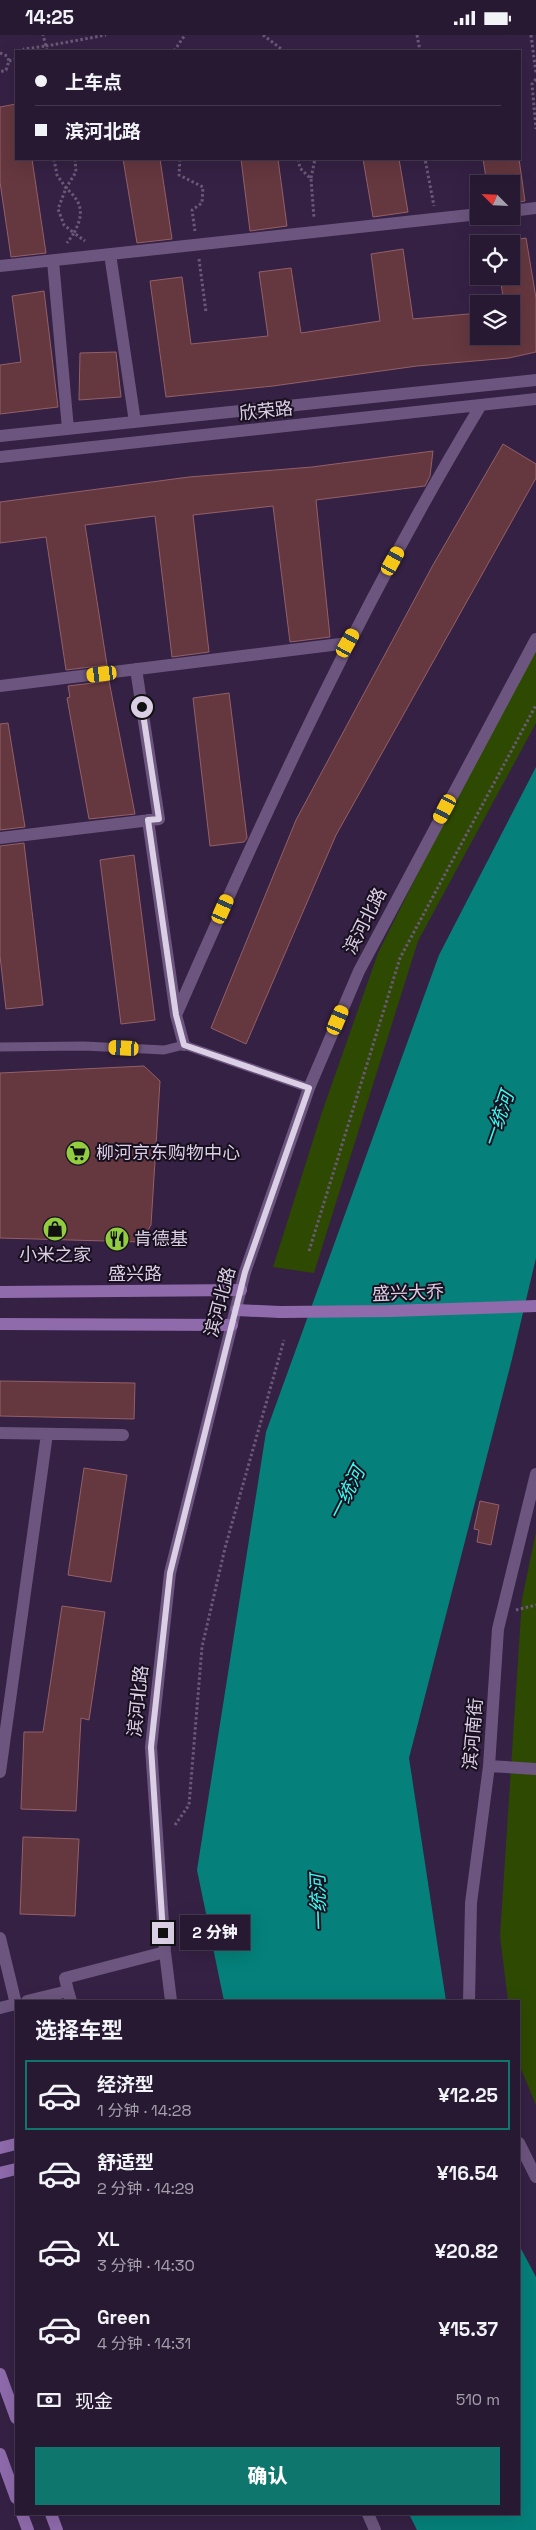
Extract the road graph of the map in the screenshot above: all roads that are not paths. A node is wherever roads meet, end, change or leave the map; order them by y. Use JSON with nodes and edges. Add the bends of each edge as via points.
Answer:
{"nodes":[{"id":1,"x":536,"y":208,"type":"edge"},
{"id":2,"x":520,"y":210,"type":"edge"},
{"id":3,"x":470,"y":215,"type":"edge"},
{"id":4,"x":110,"y":254,"type":"junction"},
{"id":5,"x":53,"y":261,"type":"junction"},
{"id":6,"x":0,"y":267,"type":"edge"},
{"id":7,"x":536,"y":380,"type":"edge"},
{"id":8,"x":536,"y":399,"type":"edge"},
{"id":9,"x":481,"y":405,"type":"junction"},
{"id":10,"x":135,"y":422,"type":"junction"},
{"id":11,"x":68,"y":429,"type":"junction"},
{"id":12,"x":0,"y":436,"type":"edge"},
{"id":13,"x":0,"y":457,"type":"edge"},
{"id":14,"x":536,"y":639,"type":"edge"},
{"id":15,"x":348,"y":643,"type":"junction"},
{"id":16,"x":136,"y":669,"type":"junction"},
{"id":17,"x":0,"y":686,"type":"edge"},
{"id":18,"x":148,"y":820,"type":"junction"},
{"id":19,"x":0,"y":839,"type":"edge"},
{"id":20,"x":176,"y":1015,"type":"junction"},
{"id":21,"x":184,"y":1045,"type":"junction"},
{"id":22,"x":0,"y":1047,"type":"edge"},
{"id":23,"x":309,"y":1088,"type":"junction"},
{"id":24,"x":241,"y":1290,"type":"junction"},
{"id":25,"x":0,"y":1292,"type":"edge"},
{"id":26,"x":536,"y":1306,"type":"edge"},
{"id":27,"x":237,"y":1310,"type":"junction"},
{"id":28,"x":0,"y":1324,"type":"edge"},
{"id":29,"x":232,"y":1325,"type":"junction"},
{"id":30,"x":0,"y":1433,"type":"edge"},
{"id":31,"x":47,"y":1434,"type":"junction"},
{"id":32,"x":123,"y":1435,"type":"dead end"},
{"id":33,"x":536,"y":1473,"type":"edge"},
{"id":34,"x":4,"y":1708,"type":"edge"},
{"id":35,"x":489,"y":1766,"type":"junction"},
{"id":36,"x":536,"y":1769,"type":"edge"},
{"id":37,"x":0,"y":1772,"type":"edge"},
{"id":38,"x":0,"y":1938,"type":"edge"},
{"id":39,"x":165,"y":1952,"type":"junction"},
{"id":40,"x":69,"y":1996,"type":"edge"},
{"id":41,"x":15,"y":2000,"type":"edge"},
{"id":42,"x":35,"y":2000,"type":"edge"},
{"id":43,"x":171,"y":2000,"type":"edge"},
{"id":44,"x":470,"y":2000,"type":"edge"},
{"id":45,"x":15,"y":2004,"type":"edge"},
{"id":46,"x":0,"y":2008,"type":"edge"},
{"id":47,"x":15,"y":2144,"type":"edge"},
{"id":48,"x":520,"y":2145,"type":"edge"},
{"id":49,"x":0,"y":2148,"type":"edge"},
{"id":50,"x":15,"y":2169,"type":"edge"},
{"id":51,"x":0,"y":2173,"type":"edge"},
{"id":52,"x":536,"y":2177,"type":"edge"},
{"id":53,"x":0,"y":2374,"type":"edge"},
{"id":54,"x":15,"y":2415,"type":"edge"},
{"id":55,"x":0,"y":2453,"type":"edge"},
{"id":56,"x":15,"y":2495,"type":"edge"},
{"id":57,"x":22,"y":2515,"type":"edge"},
{"id":58,"x":51,"y":2515,"type":"edge"},
{"id":59,"x":368,"y":2515,"type":"edge"},
{"id":60,"x":28,"y":2530,"type":"edge"},
{"id":61,"x":57,"y":2530,"type":"edge"},
{"id":62,"x":375,"y":2530,"type":"edge"}],
"edges":[{"from":1,"to":2,"type":"street"},
{"from":3,"to":4,"type":"street"},
{"from":4,"to":5,"type":"street"},
{"from":4,"to":10,"type":"street"},
{"from":5,"to":6,"type":"street"},
{"from":5,"to":11,"type":"street"},
{"from":7,"to":10,"type":"street","name":"欣荣路"},
{"from":8,"to":9,"type":"street","name":"欣荣路"},
{"from":9,"to":13,"type":"street","name":"欣荣路"},
{"from":9,"to":15,"type":"street"},
{"from":10,"to":11,"type":"street","name":"欣荣路"},
{"from":11,"to":12,"type":"street","name":"欣荣路"},
{"from":14,"to":23,"type":"street","name":"滨河北路","via":[[368,954]]},
{"from":15,"to":16,"type":"street"},
{"from":15,"to":20,"type":"street","via":[[246,855]]},
{"from":16,"to":17,"type":"street"},
{"from":16,"to":18,"type":"street","via":[[159,819]]},
{"from":18,"to":19,"type":"street"},
{"from":18,"to":20,"type":"street"},
{"from":20,"to":21,"type":"street"},
{"from":21,"to":22,"type":"lane","via":[[164,1050],[84,1046]]},
{"from":21,"to":23,"type":"lane"},
{"from":23,"to":24,"type":"street","name":"滨河北路"},
{"from":24,"to":25,"type":"street","name":"盛兴路"},
{"from":24,"to":27,"type":"street","name":"滨河北路"},
{"from":26,"to":27,"type":"street","name":"盛兴大乔","bridge":true,"via":[[390,1311]]},
{"from":27,"to":29,"type":"street","name":"滨河北路"},
{"from":28,"to":29,"type":"street"},
{"from":29,"to":39,"type":"street","name":"滨河北路","via":[[170,1573],[151,1747]]},
{"from":30,"to":31,"type":"street"},
{"from":31,"to":32,"type":"street"},
{"from":31,"to":34,"type":"street"},
{"from":33,"to":35,"type":"street","name":"滨河南街","via":[[498,1629]]},
{"from":34,"to":37,"type":"street"},
{"from":35,"to":36,"type":"street"},
{"from":35,"to":44,"type":"street","name":"滨河南街","via":[[471,1903]]},
{"from":38,"to":41,"type":"street"},
{"from":39,"to":40,"type":"street","via":[[65,1978]]},
{"from":39,"to":43,"type":"street","name":"滨河北路"},
{"from":40,"to":42,"type":"street"},
{"from":45,"to":46,"type":"street"},
{"from":47,"to":49,"type":"street"},
{"from":48,"to":52,"type":"street"},
{"from":50,"to":51,"type":"street"},
{"from":53,"to":54,"type":"street"},
{"from":55,"to":56,"type":"street"},
{"from":57,"to":60,"type":"street"},
{"from":58,"to":61,"type":"street"},
{"from":59,"to":62,"type":"street"}]}
